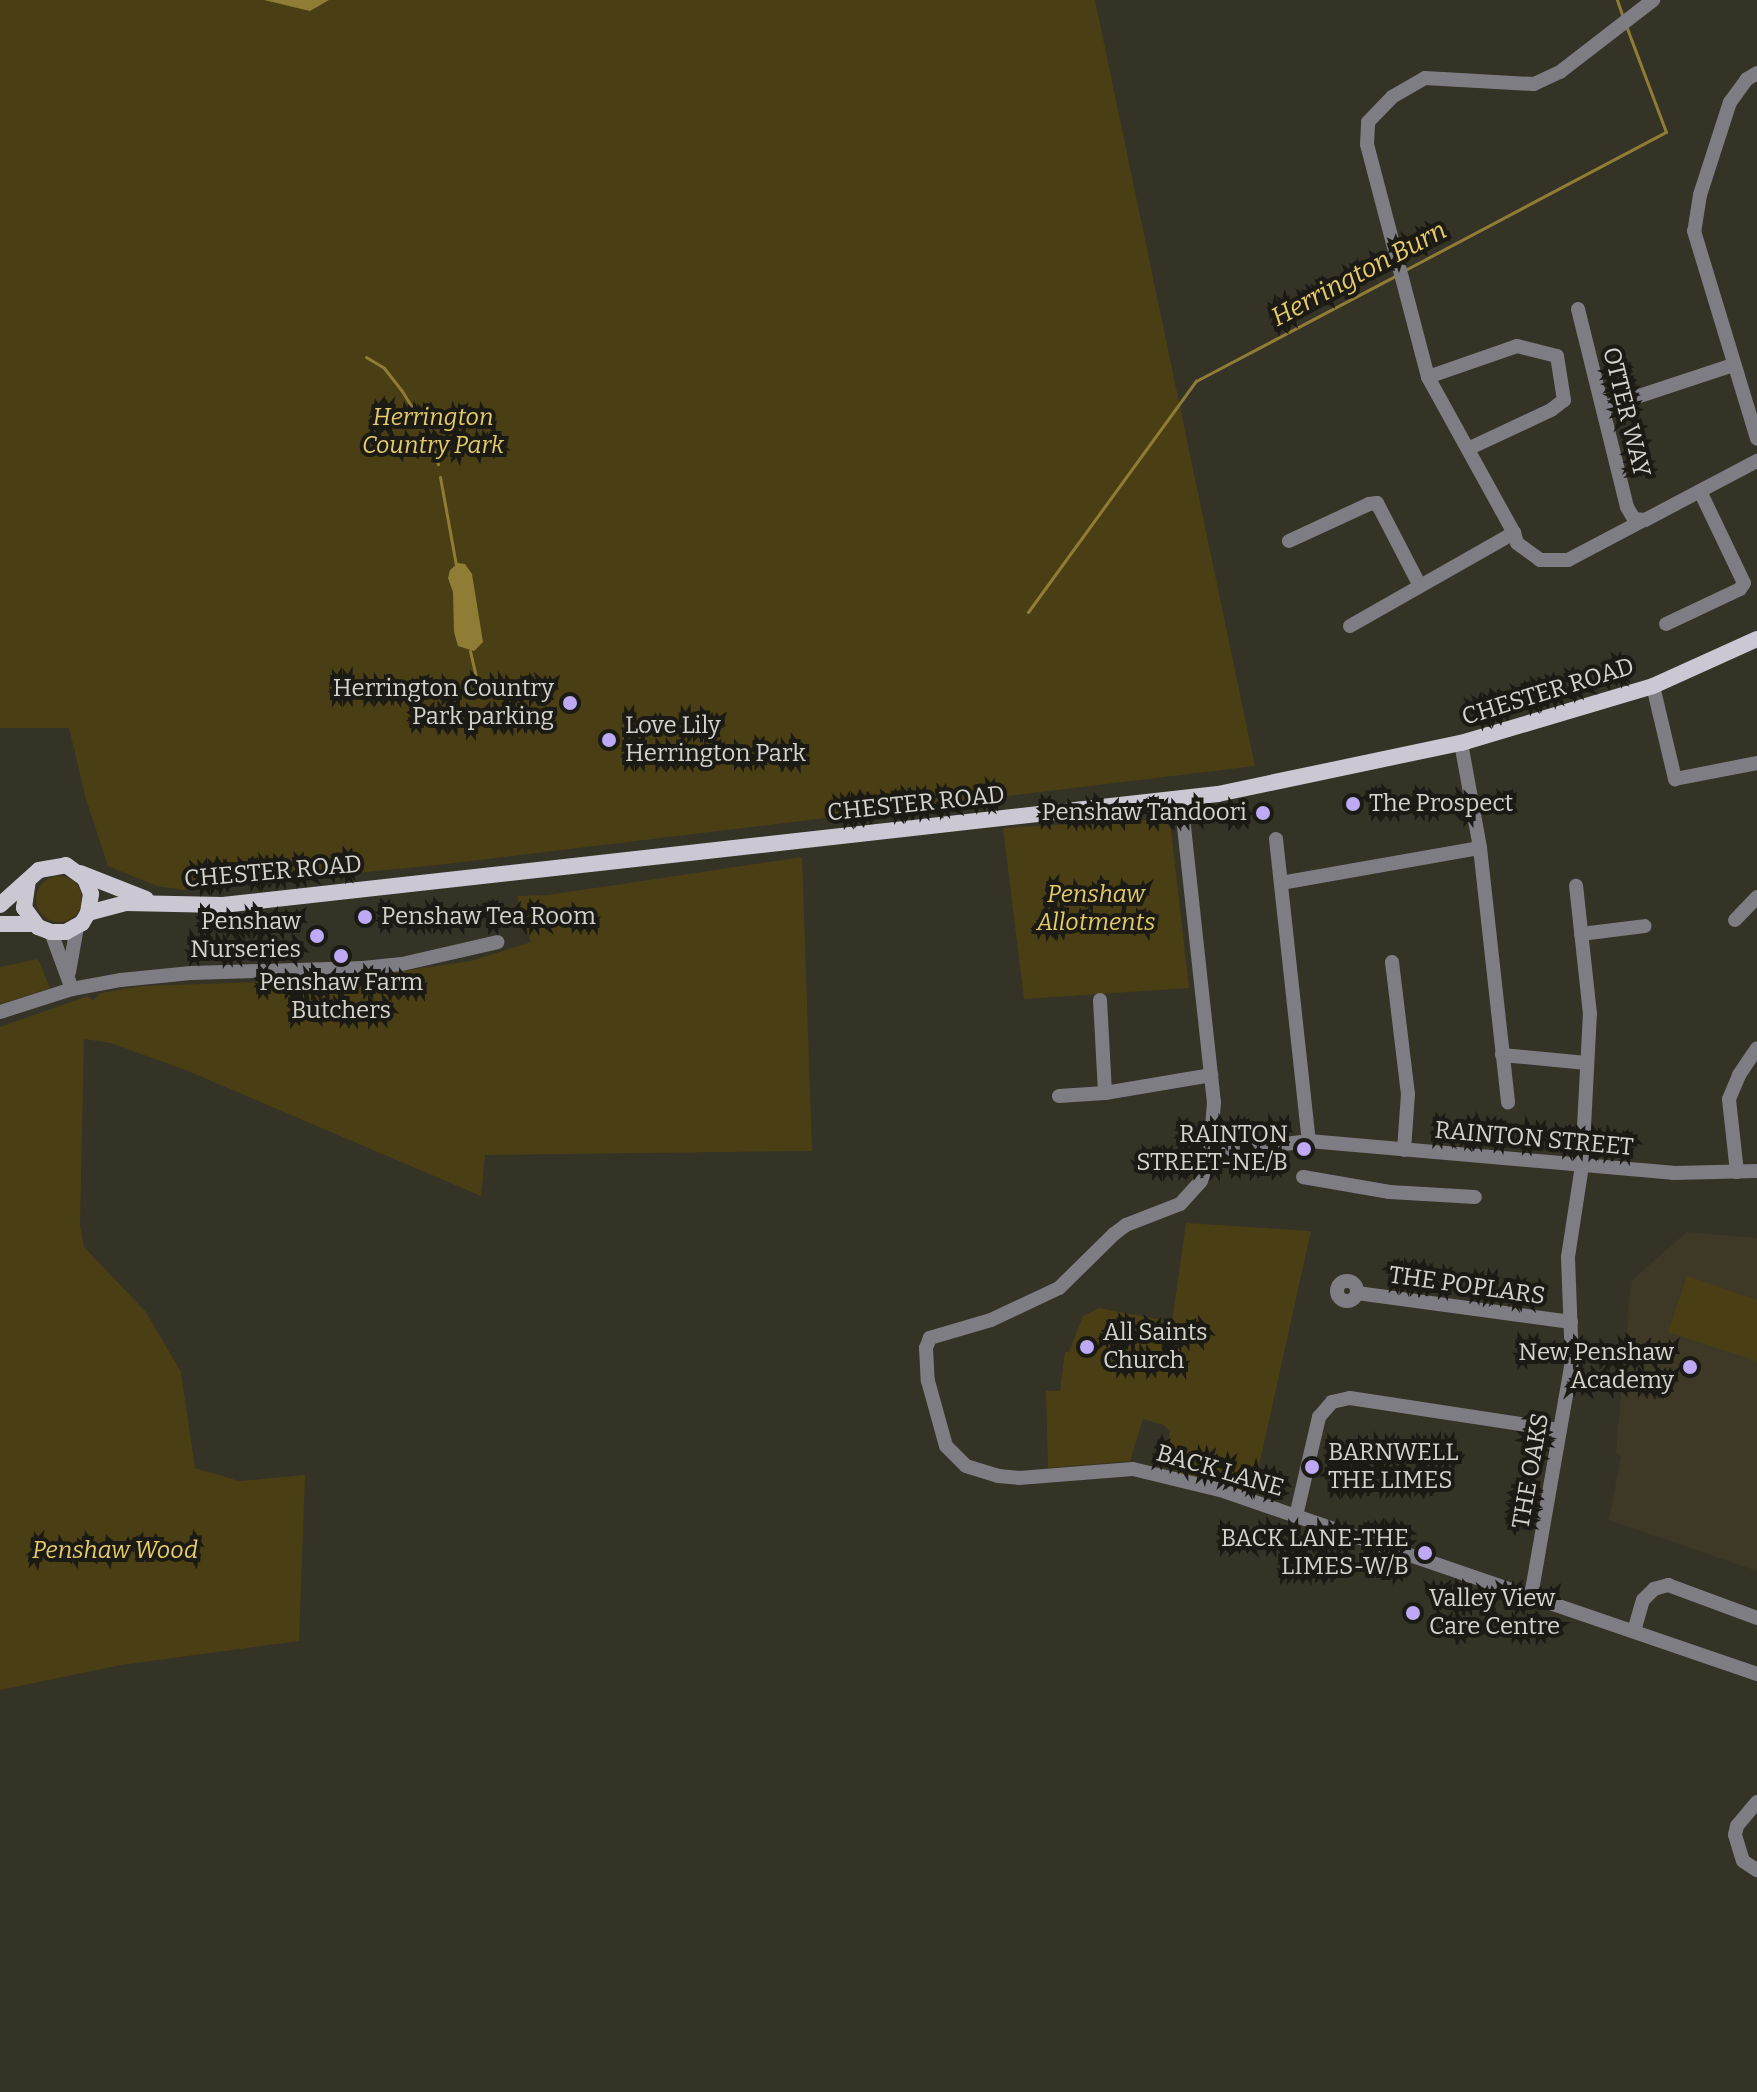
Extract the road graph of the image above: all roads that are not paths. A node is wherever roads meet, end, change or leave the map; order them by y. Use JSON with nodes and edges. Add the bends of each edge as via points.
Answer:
{"nodes":[{"id":1,"x":1653,"y":0,"type":"edge"},
{"id":2,"x":1757,"y":73,"type":"edge"},
{"id":3,"x":1578,"y":309,"type":"dead end"},
{"id":4,"x":1733,"y":365,"type":"junction"},
{"id":5,"x":1428,"y":377,"type":"junction"},
{"id":6,"x":1603,"y":408,"type":"junction"},
{"id":7,"x":1757,"y":439,"type":"edge"},
{"id":8,"x":1470,"y":448,"type":"junction"},
{"id":9,"x":1757,"y":461,"type":"edge"},
{"id":10,"x":1700,"y":491,"type":"junction"},
{"id":11,"x":1642,"y":521,"type":"junction"},
{"id":12,"x":1514,"y":533,"type":"junction"},
{"id":13,"x":1289,"y":541,"type":"dead end"},
{"id":14,"x":1420,"y":586,"type":"junction"},
{"id":15,"x":1666,"y":624,"type":"dead end"},
{"id":16,"x":1350,"y":626,"type":"dead end"},
{"id":17,"x":1757,"y":639,"type":"edge"},
{"id":18,"x":1653,"y":686,"type":"junction"},
{"id":19,"x":1461,"y":743,"type":"junction"},
{"id":20,"x":1757,"y":763,"type":"edge"},
{"id":21,"x":1181,"y":799,"type":"junction"},
{"id":22,"x":1276,"y":839,"type":"dead end"},
{"id":23,"x":1480,"y":848,"type":"junction"},
{"id":24,"x":80,"y":873,"type":"junction"},
{"id":25,"x":28,"y":881,"type":"junction"},
{"id":26,"x":1281,"y":883,"type":"junction"},
{"id":27,"x":1576,"y":886,"type":"dead end"},
{"id":28,"x":1757,"y":897,"type":"edge"},
{"id":29,"x":155,"y":902,"type":"junction"},
{"id":30,"x":0,"y":905,"type":"edge"},
{"id":31,"x":88,"y":913,"type":"junction"},
{"id":32,"x":1735,"y":920,"type":"dead end"},
{"id":33,"x":0,"y":924,"type":"edge"},
{"id":34,"x":34,"y":924,"type":"junction"},
{"id":35,"x":1645,"y":926,"type":"dead end"},
{"id":36,"x":77,"y":927,"type":"junction"},
{"id":37,"x":51,"y":932,"type":"junction"},
{"id":38,"x":1581,"y":934,"type":"junction"},
{"id":39,"x":498,"y":942,"type":"dead end"},
{"id":40,"x":1392,"y":962,"type":"dead end"},
{"id":41,"x":69,"y":972,"type":"junction"},
{"id":42,"x":72,"y":989,"type":"junction"},
{"id":43,"x":1100,"y":1000,"type":"dead end"},
{"id":44,"x":0,"y":1012,"type":"edge"},
{"id":45,"x":1757,"y":1048,"type":"edge"},
{"id":46,"x":1502,"y":1055,"type":"junction"},
{"id":47,"x":1587,"y":1063,"type":"junction"},
{"id":48,"x":1211,"y":1075,"type":"junction"},
{"id":49,"x":1105,"y":1093,"type":"junction"},
{"id":50,"x":1059,"y":1096,"type":"dead end"},
{"id":51,"x":1508,"y":1102,"type":"dead end"},
{"id":52,"x":1309,"y":1141,"type":"junction"},
{"id":53,"x":1398,"y":1149,"type":"junction"},
{"id":54,"x":1210,"y":1153,"type":"junction"},
{"id":55,"x":1582,"y":1165,"type":"junction"},
{"id":56,"x":1757,"y":1171,"type":"edge"},
{"id":57,"x":1737,"y":1172,"type":"junction"},
{"id":58,"x":1303,"y":1177,"type":"dead end"},
{"id":59,"x":1475,"y":1197,"type":"dead end"},
{"id":60,"x":1357,"y":1293,"type":"dead end"},
{"id":61,"x":1571,"y":1322,"type":"junction"},
{"id":62,"x":1560,"y":1430,"type":"junction"},
{"id":63,"x":1296,"y":1516,"type":"junction"},
{"id":64,"x":1531,"y":1596,"type":"junction"},
{"id":65,"x":1757,"y":1618,"type":"edge"},
{"id":66,"x":1634,"y":1631,"type":"junction"},
{"id":67,"x":1757,"y":1674,"type":"edge"},
{"id":68,"x":1757,"y":1802,"type":"edge"},
{"id":69,"x":1757,"y":1870,"type":"edge"}],
"edges":[{"from":1,"to":5,"type":"street","via":[[1560,72],[1534,84],[1425,78],[1392,97],[1368,122],[1367,144]]},
{"from":2,"to":4,"type":"street","via":[[1730,102],[1694,231]]},
{"from":3,"to":6,"type":"street","name":"OTTER WAY"},
{"from":4,"to":6,"type":"street"},
{"from":4,"to":7,"type":"street"},
{"from":5,"to":8,"type":"street"},
{"from":5,"to":8,"type":"street","via":[[1517,346],[1557,356],[1564,400]]},
{"from":6,"to":11,"type":"street","name":"OTTER WAY","via":[[1627,507]]},
{"from":8,"to":12,"type":"street"},
{"from":9,"to":10,"type":"street"},
{"from":10,"to":11,"type":"street"},
{"from":10,"to":15,"type":"street","via":[[1744,583]]},
{"from":11,"to":12,"type":"street","via":[[1568,560],[1540,560],[1517,543]]},
{"from":12,"to":14,"type":"street"},
{"from":13,"to":14,"type":"street","via":[[1377,503]]},
{"from":14,"to":16,"type":"street"},
{"from":17,"to":18,"type":"main road","name":"CHESTER ROAD"},
{"from":18,"to":19,"type":"main road","name":"CHESTER ROAD"},
{"from":18,"to":20,"type":"street","via":[[1675,779]]},
{"from":19,"to":21,"type":"main road","name":"CHESTER ROAD"},
{"from":19,"to":23,"type":"street"},
{"from":21,"to":29,"type":"main road","name":"CHESTER ROAD","via":[[223,905]]},
{"from":21,"to":48,"type":"street"},
{"from":22,"to":26,"type":"street"},
{"from":23,"to":26,"type":"street"},
{"from":23,"to":46,"type":"street"},
{"from":24,"to":25,"type":"main road","via":[[54,864]]},
{"from":24,"to":29,"type":"main road","name":"CHESTER ROAD"},
{"from":24,"to":31,"type":"main road","via":[[91,894]]},
{"from":25,"to":30,"type":"main road"},
{"from":25,"to":34,"type":"main road","via":[[24,908]]},
{"from":26,"to":52,"type":"street"},
{"from":27,"to":38,"type":"street","name":"THE OAKS"},
{"from":28,"to":32,"type":"street"},
{"from":29,"to":31,"type":"main road","name":"CHESTER ROAD"},
{"from":31,"to":36,"type":"main road"},
{"from":33,"to":34,"type":"main road"},
{"from":34,"to":37,"type":"main road"},
{"from":35,"to":38,"type":"street"},
{"from":36,"to":37,"type":"main road"},
{"from":36,"to":41,"type":"street"},
{"from":37,"to":41,"type":"street"},
{"from":38,"to":47,"type":"street","name":"THE OAKS","via":[[1590,1014]]},
{"from":39,"to":42,"type":"street","via":[[402,964],[156,975]]},
{"from":40,"to":53,"type":"street","via":[[1408,1094]]},
{"from":41,"to":42,"type":"street"},
{"from":42,"to":44,"type":"street"},
{"from":43,"to":49,"type":"street"},
{"from":45,"to":57,"type":"street","via":[[1729,1099]]},
{"from":46,"to":47,"type":"street"},
{"from":46,"to":51,"type":"street"},
{"from":47,"to":55,"type":"street","name":"THE OAKS"},
{"from":48,"to":49,"type":"street"},
{"from":48,"to":54,"type":"street"},
{"from":49,"to":50,"type":"street"},
{"from":52,"to":53,"type":"street","name":"RAINTON STREET"},
{"from":52,"to":54,"type":"street","name":"RAINTON STREET"},
{"from":53,"to":55,"type":"street","name":"RAINTON STREET"},
{"from":54,"to":63,"type":"street","name":"BACK LANE","via":[[1191,1196],[1126,1225],[1059,1288],[991,1320],[936,1334],[926,1348],[939,1428],[946,1446],[966,1466],[1019,1478],[1133,1469]]},
{"from":55,"to":57,"type":"street","name":"RAINTON STREET"},
{"from":55,"to":61,"type":"street","name":"THE OAKS","via":[[1568,1257]]},
{"from":56,"to":57,"type":"street","name":"RAINTON STREET"},
{"from":58,"to":59,"type":"street","via":[[1390,1192]]},
{"from":60,"to":61,"type":"street","name":"THE POPLARS"},
{"from":61,"to":62,"type":"street","name":"THE OAKS","via":[[1572,1362]]},
{"from":62,"to":63,"type":"street","via":[[1350,1398],[1332,1402],[1319,1417]]},
{"from":62,"to":64,"type":"street","name":"THE OAKS"},
{"from":63,"to":64,"type":"street","name":"BACK LANE"},
{"from":64,"to":66,"type":"street","name":"BACK LANE"},
{"from":65,"to":66,"type":"street","via":[[1668,1585],[1643,1600]]},
{"from":66,"to":67,"type":"street","name":"BACK LANE"},
{"from":68,"to":69,"type":"street","via":[[1735,1835],[1743,1861]]}]}
